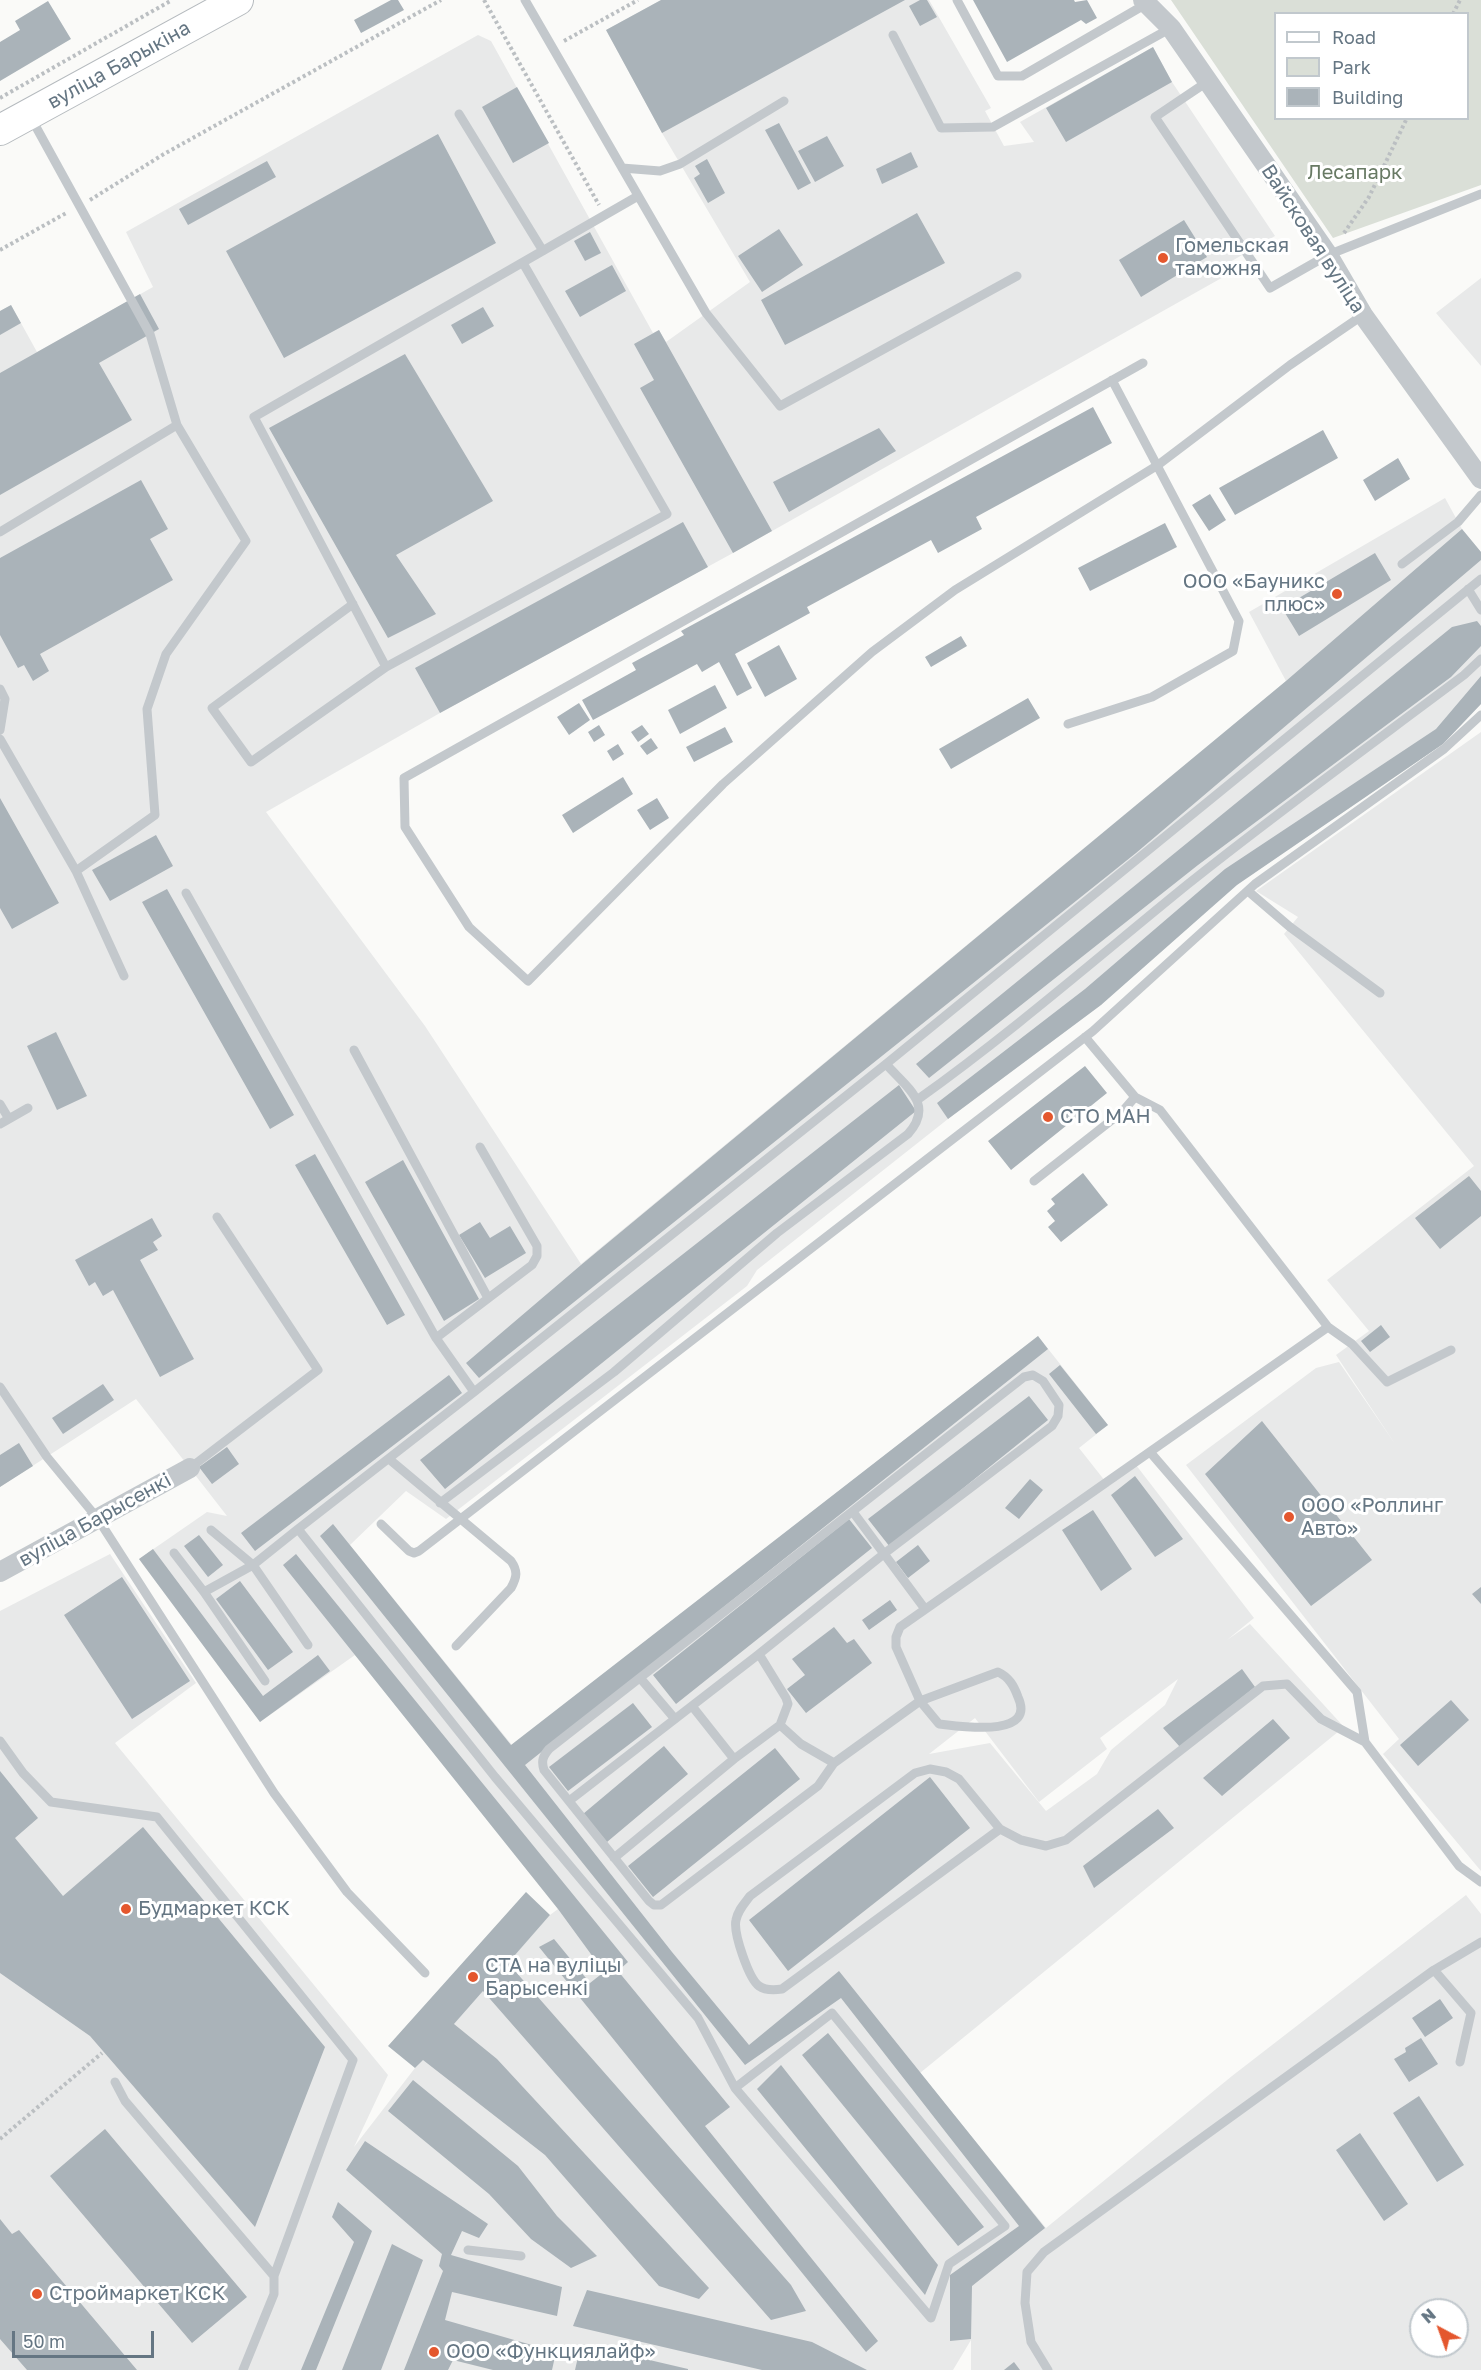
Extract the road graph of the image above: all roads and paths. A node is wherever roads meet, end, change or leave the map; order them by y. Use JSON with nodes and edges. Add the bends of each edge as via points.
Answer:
{"nodes":[{"id":1,"x":172,"y":0,"type":"edge"},
{"id":2,"x":238,"y":0,"type":"edge"},
{"id":3,"x":441,"y":0,"type":"edge"},
{"id":4,"x":484,"y":0,"type":"edge"},
{"id":5,"x":525,"y":0,"type":"edge"},
{"id":6,"x":638,"y":0,"type":"edge"},
{"id":7,"x":957,"y":0,"type":"edge"},
{"id":8,"x":1145,"y":2,"type":"edge"},
{"id":9,"x":1171,"y":28,"type":"junction"},
{"id":10,"x":893,"y":35,"type":"dead end"},
{"id":11,"x":552,"y":47,"type":"junction"},
{"id":12,"x":1207,"y":82,"type":"junction"},
{"id":13,"x":0,"y":98,"type":"edge"},
{"id":14,"x":784,"y":101,"type":"dead end"},
{"id":15,"x":29,"y":114,"type":"junction"},
{"id":16,"x":459,"y":114,"type":"dead end"},
{"id":17,"x":1406,"y":120,"type":"edge"},
{"id":18,"x":0,"y":130,"type":"edge"},
{"id":19,"x":622,"y":168,"type":"junction"},
{"id":20,"x":1481,"y":194,"type":"edge"},
{"id":21,"x":638,"y":196,"type":"junction"},
{"id":22,"x":79,"y":206,"type":"junction"},
{"id":23,"x":605,"y":216,"type":"junction"},
{"id":24,"x":0,"y":250,"type":"edge"},
{"id":25,"x":543,"y":251,"type":"junction"},
{"id":26,"x":1329,"y":255,"type":"junction"},
{"id":27,"x":523,"y":263,"type":"junction"},
{"id":28,"x":1017,"y":276,"type":"dead end"},
{"id":29,"x":1363,"y":315,"type":"junction"},
{"id":30,"x":1143,"y":363,"type":"dead end"},
{"id":31,"x":1112,"y":380,"type":"junction"},
{"id":32,"x":177,"y":425,"type":"junction"},
{"id":33,"x":1158,"y":465,"type":"junction"},
{"id":34,"x":1481,"y":479,"type":"edge"},
{"id":35,"x":1481,"y":495,"type":"edge"},
{"id":36,"x":0,"y":532,"type":"edge"},
{"id":37,"x":1402,"y":564,"type":"dead end"},
{"id":38,"x":1481,"y":579,"type":"edge"},
{"id":39,"x":1468,"y":589,"type":"junction"},
{"id":40,"x":353,"y":604,"type":"junction"},
{"id":41,"x":1481,"y":610,"type":"edge"},
{"id":42,"x":1481,"y":659,"type":"edge"},
{"id":43,"x":386,"y":667,"type":"junction"},
{"id":44,"x":0,"y":689,"type":"edge"},
{"id":45,"x":1481,"y":715,"type":"edge"},
{"id":46,"x":1068,"y":724,"type":"dead end"},
{"id":47,"x":0,"y":730,"type":"edge"},
{"id":48,"x":0,"y":739,"type":"edge"},
{"id":49,"x":76,"y":871,"type":"junction"},
{"id":50,"x":1248,"y":891,"type":"junction"},
{"id":51,"x":186,"y":893,"type":"dead end"},
{"id":52,"x":124,"y":976,"type":"dead end"},
{"id":53,"x":1380,"y":993,"type":"dead end"},
{"id":54,"x":1085,"y":1037,"type":"junction"},
{"id":55,"x":354,"y":1050,"type":"dead end"},
{"id":56,"x":886,"y":1064,"type":"junction"},
{"id":57,"x":1135,"y":1097,"type":"junction"},
{"id":58,"x":917,"y":1100,"type":"junction"},
{"id":59,"x":0,"y":1104,"type":"edge"},
{"id":60,"x":27,"y":1108,"type":"dead end"},
{"id":61,"x":4,"y":1121,"type":"edge"},
{"id":62,"x":480,"y":1147,"type":"dead end"},
{"id":63,"x":1034,"y":1181,"type":"dead end"},
{"id":64,"x":217,"y":1217,"type":"dead end"},
{"id":65,"x":488,"y":1298,"type":"junction"},
{"id":66,"x":1328,"y":1327,"type":"junction"},
{"id":67,"x":436,"y":1338,"type":"junction"},
{"id":68,"x":1451,"y":1350,"type":"dead end"},
{"id":69,"x":0,"y":1387,"type":"edge"},
{"id":70,"x":474,"y":1392,"type":"junction"},
{"id":71,"x":1150,"y":1452,"type":"junction"},
{"id":72,"x":389,"y":1459,"type":"junction"},
{"id":73,"x":189,"y":1468,"type":"joint"},
{"id":74,"x":440,"y":1503,"type":"junction"},
{"id":75,"x":853,"y":1512,"type":"junction"},
{"id":76,"x":98,"y":1519,"type":"junction"},
{"id":77,"x":459,"y":1520,"type":"junction"},
{"id":78,"x":381,"y":1524,"type":"dead end"},
{"id":79,"x":298,"y":1529,"type":"junction"},
{"id":80,"x":211,"y":1530,"type":"dead end"},
{"id":81,"x":174,"y":1553,"type":"dead end"},
{"id":82,"x":885,"y":1553,"type":"junction"},
{"id":83,"x":253,"y":1565,"type":"junction"},
{"id":84,"x":0,"y":1572,"type":"edge"},
{"id":85,"x":204,"y":1592,"type":"junction"},
{"id":86,"x":925,"y":1609,"type":"junction"},
{"id":87,"x":308,"y":1645,"type":"dead end"},
{"id":88,"x":456,"y":1646,"type":"dead end"},
{"id":89,"x":759,"y":1654,"type":"junction"},
{"id":90,"x":641,"y":1679,"type":"junction"},
{"id":91,"x":265,"y":1681,"type":"dead end"},
{"id":92,"x":920,"y":1701,"type":"junction"},
{"id":93,"x":692,"y":1706,"type":"junction"},
{"id":94,"x":675,"y":1719,"type":"junction"},
{"id":95,"x":780,"y":1725,"type":"junction"},
{"id":96,"x":0,"y":1741,"type":"edge"},
{"id":97,"x":1365,"y":1742,"type":"junction"},
{"id":98,"x":734,"y":1759,"type":"junction"},
{"id":99,"x":834,"y":1763,"type":"junction"},
{"id":100,"x":569,"y":1801,"type":"junction"},
{"id":101,"x":999,"y":1829,"type":"junction"},
{"id":102,"x":614,"y":1858,"type":"junction"},
{"id":103,"x":1481,"y":1882,"type":"edge"},
{"id":104,"x":1481,"y":1942,"type":"edge"},
{"id":105,"x":1434,"y":1970,"type":"junction"},
{"id":106,"x":425,"y":1973,"type":"dead end"},
{"id":107,"x":102,"y":2054,"type":"dead end"},
{"id":108,"x":1460,"y":2062,"type":"dead end"},
{"id":109,"x":115,"y":2082,"type":"dead end"},
{"id":110,"x":735,"y":2088,"type":"junction"},
{"id":111,"x":0,"y":2139,"type":"edge"},
{"id":112,"x":468,"y":2250,"type":"dead end"},
{"id":113,"x":521,"y":2256,"type":"dead end"},
{"id":114,"x":274,"y":2276,"type":"junction"},
{"id":115,"x":243,"y":2370,"type":"edge"},
{"id":116,"x":1048,"y":2370,"type":"edge"}],
"edges":[{"from":1,"to":13,"type":"path"},
{"from":2,"to":15,"type":"main road","name":"вуліца Барыкіна"},
{"from":3,"to":22,"type":"path","via":[[164,154]]},
{"from":4,"to":23,"type":"path"},
{"from":5,"to":11,"type":"lane"},
{"from":6,"to":11,"type":"path"},
{"from":7,"to":8,"type":"lane","via":[[998,76],[1022,76]]},
{"from":8,"to":9,"type":"street","name":"Вайсковая вуліца"},
{"from":9,"to":10,"type":"lane","via":[[993,127],[940,128]]},
{"from":9,"to":12,"type":"street","name":"Вайсковая вуліца"},
{"from":11,"to":19,"type":"lane"},
{"from":12,"to":26,"type":"street","name":"Вайсковая вуліца"},
{"from":12,"to":26,"type":"lane","via":[[1155,117],[1270,288]]},
{"from":14,"to":19,"type":"lane","via":[[680,164],[660,171]]},
{"from":15,"to":18,"type":"main road","name":"вуліца Барыкіна"},
{"from":15,"to":22,"type":"lane"},
{"from":16,"to":25,"type":"lane"},
{"from":17,"to":26,"type":"path","via":[[1369,197]]},
{"from":19,"to":21,"type":"lane"},
{"from":20,"to":26,"type":"lane"},
{"from":21,"to":23,"type":"lane"},
{"from":21,"to":28,"type":"lane","via":[[706,313],[780,406]]},
{"from":22,"to":24,"type":"path"},
{"from":22,"to":32,"type":"lane","via":[[150,334]]},
{"from":23,"to":25,"type":"lane"},
{"from":25,"to":27,"type":"lane"},
{"from":26,"to":29,"type":"street","name":"Вайсковая вуліца"},
{"from":27,"to":40,"type":"lane","via":[[254,417]]},
{"from":27,"to":43,"type":"lane","via":[[667,514]]},
{"from":29,"to":33,"type":"lane"},
{"from":29,"to":34,"type":"street","name":"Вайсковая вуліца"},
{"from":30,"to":31,"type":"lane"},
{"from":31,"to":33,"type":"lane"},
{"from":31,"to":33,"type":"lane","via":[[404,778],[405,827],[469,927],[528,981],[723,784],[872,652],[955,590]]},
{"from":32,"to":36,"type":"lane"},
{"from":32,"to":49,"type":"lane","via":[[246,541],[166,654],[147,709],[155,815]]},
{"from":33,"to":46,"type":"lane","via":[[1239,621],[1233,651],[1152,697]]},
{"from":35,"to":37,"type":"lane","via":[[1458,522]]},
{"from":38,"to":39,"type":"lane"},
{"from":39,"to":41,"type":"lane"},
{"from":39,"to":56,"type":"lane"},
{"from":40,"to":43,"type":"lane"},
{"from":40,"to":43,"type":"lane","via":[[212,708],[251,762]]},
{"from":42,"to":58,"type":"lane"},
{"from":44,"to":47,"type":"lane","via":[[5,699]]},
{"from":45,"to":50,"type":"lane","via":[[1444,749]]},
{"from":48,"to":49,"type":"lane"},
{"from":49,"to":52,"type":"lane"},
{"from":50,"to":53,"type":"lane"},
{"from":50,"to":54,"type":"lane"},
{"from":51,"to":67,"type":"lane"},
{"from":54,"to":57,"type":"lane"},
{"from":54,"to":77,"type":"lane"},
{"from":55,"to":65,"type":"lane"},
{"from":56,"to":58,"type":"lane"},
{"from":56,"to":70,"type":"lane"},
{"from":57,"to":63,"type":"lane","via":[[1122,1112]]},
{"from":57,"to":66,"type":"lane","via":[[1160,1110]]},
{"from":58,"to":74,"type":"lane","via":[[920,1116],[908,1134],[777,1233],[614,1372]]},
{"from":59,"to":61,"type":"lane"},
{"from":60,"to":61,"type":"lane"},
{"from":62,"to":65,"type":"lane","via":[[537,1246],[532,1265]]},
{"from":64,"to":73,"type":"lane","via":[[318,1370]]},
{"from":65,"to":67,"type":"lane"},
{"from":66,"to":68,"type":"lane","via":[[1352,1344],[1387,1382]]},
{"from":66,"to":71,"type":"lane"},
{"from":67,"to":70,"type":"lane"},
{"from":69,"to":76,"type":"lane","via":[[47,1457]]},
{"from":70,"to":72,"type":"lane"},
{"from":71,"to":86,"type":"lane"},
{"from":71,"to":97,"type":"lane","via":[[1357,1692]]},
{"from":72,"to":74,"type":"lane"},
{"from":72,"to":79,"type":"lane"},
{"from":73,"to":76,"type":"street","name":"вуліца Барысенкі"},
{"from":74,"to":77,"type":"lane"},
{"from":75,"to":82,"type":"lane"},
{"from":75,"to":82,"type":"lane","via":[[1024,1377],[1033,1375],[1043,1380],[1059,1405],[1052,1426]]},
{"from":75,"to":90,"type":"lane"},
{"from":76,"to":84,"type":"street","name":"вуліца Барысенкі"},
{"from":76,"to":106,"type":"lane","via":[[274,1793],[347,1892]]},
{"from":77,"to":78,"type":"lane","via":[[414,1553]]},
{"from":77,"to":88,"type":"lane","via":[[511,1561],[516,1578]]},
{"from":79,"to":83,"type":"lane"},
{"from":79,"to":110,"type":"lane","via":[[495,1777],[698,2018]]},
{"from":80,"to":83,"type":"lane"},
{"from":81,"to":85,"type":"lane"},
{"from":82,"to":86,"type":"lane"},
{"from":82,"to":89,"type":"lane"},
{"from":83,"to":85,"type":"lane"},
{"from":83,"to":87,"type":"lane"},
{"from":85,"to":91,"type":"lane"},
{"from":86,"to":92,"type":"lane","via":[[900,1627],[896,1637],[896,1647]]},
{"from":89,"to":93,"type":"lane"},
{"from":89,"to":95,"type":"lane","via":[[788,1704]]},
{"from":90,"to":94,"type":"lane"},
{"from":90,"to":100,"type":"lane","via":[[543,1756],[544,1770]]},
{"from":92,"to":92,"type":"lane","via":[[939,1724],[998,1728],[1012,1723],[1020,1715],[1022,1704],[1013,1686],[998,1672]]},
{"from":92,"to":99,"type":"lane"},
{"from":93,"to":94,"type":"lane"},
{"from":93,"to":98,"type":"lane"},
{"from":94,"to":100,"type":"lane"},
{"from":95,"to":98,"type":"lane"},
{"from":95,"to":99,"type":"lane","via":[[801,1744]]},
{"from":96,"to":114,"type":"lane","via":[[51,1802],[157,1817],[353,2060]]},
{"from":97,"to":101,"type":"lane","via":[[1321,1719],[1287,1684],[1263,1686],[1066,1840],[1046,1846]]},
{"from":97,"to":103,"type":"lane","via":[[1460,1866]]},
{"from":98,"to":102,"type":"lane"},
{"from":99,"to":102,"type":"lane","via":[[818,1786],[661,1905],[649,1901]]},
{"from":100,"to":102,"type":"lane"},
{"from":101,"to":101,"type":"lane","via":[[782,1989],[773,1991],[759,1986],[751,1977],[735,1931],[739,1910],[750,1896],[915,1773],[930,1769],[959,1779]]},
{"from":104,"to":105,"type":"lane"},
{"from":105,"to":108,"type":"lane","via":[[1471,2013]]},
{"from":105,"to":116,"type":"lane","via":[[1044,2252],[1027,2272],[1025,2303],[1031,2343]]},
{"from":107,"to":111,"type":"path"},
{"from":109,"to":114,"type":"lane","via":[[125,2100]]},
{"from":110,"to":110,"type":"lane","via":[[931,2318],[949,2264],[1005,2226],[832,2013]]},
{"from":112,"to":113,"type":"lane"},
{"from":114,"to":115,"type":"lane","via":[[274,2294]]}]}
